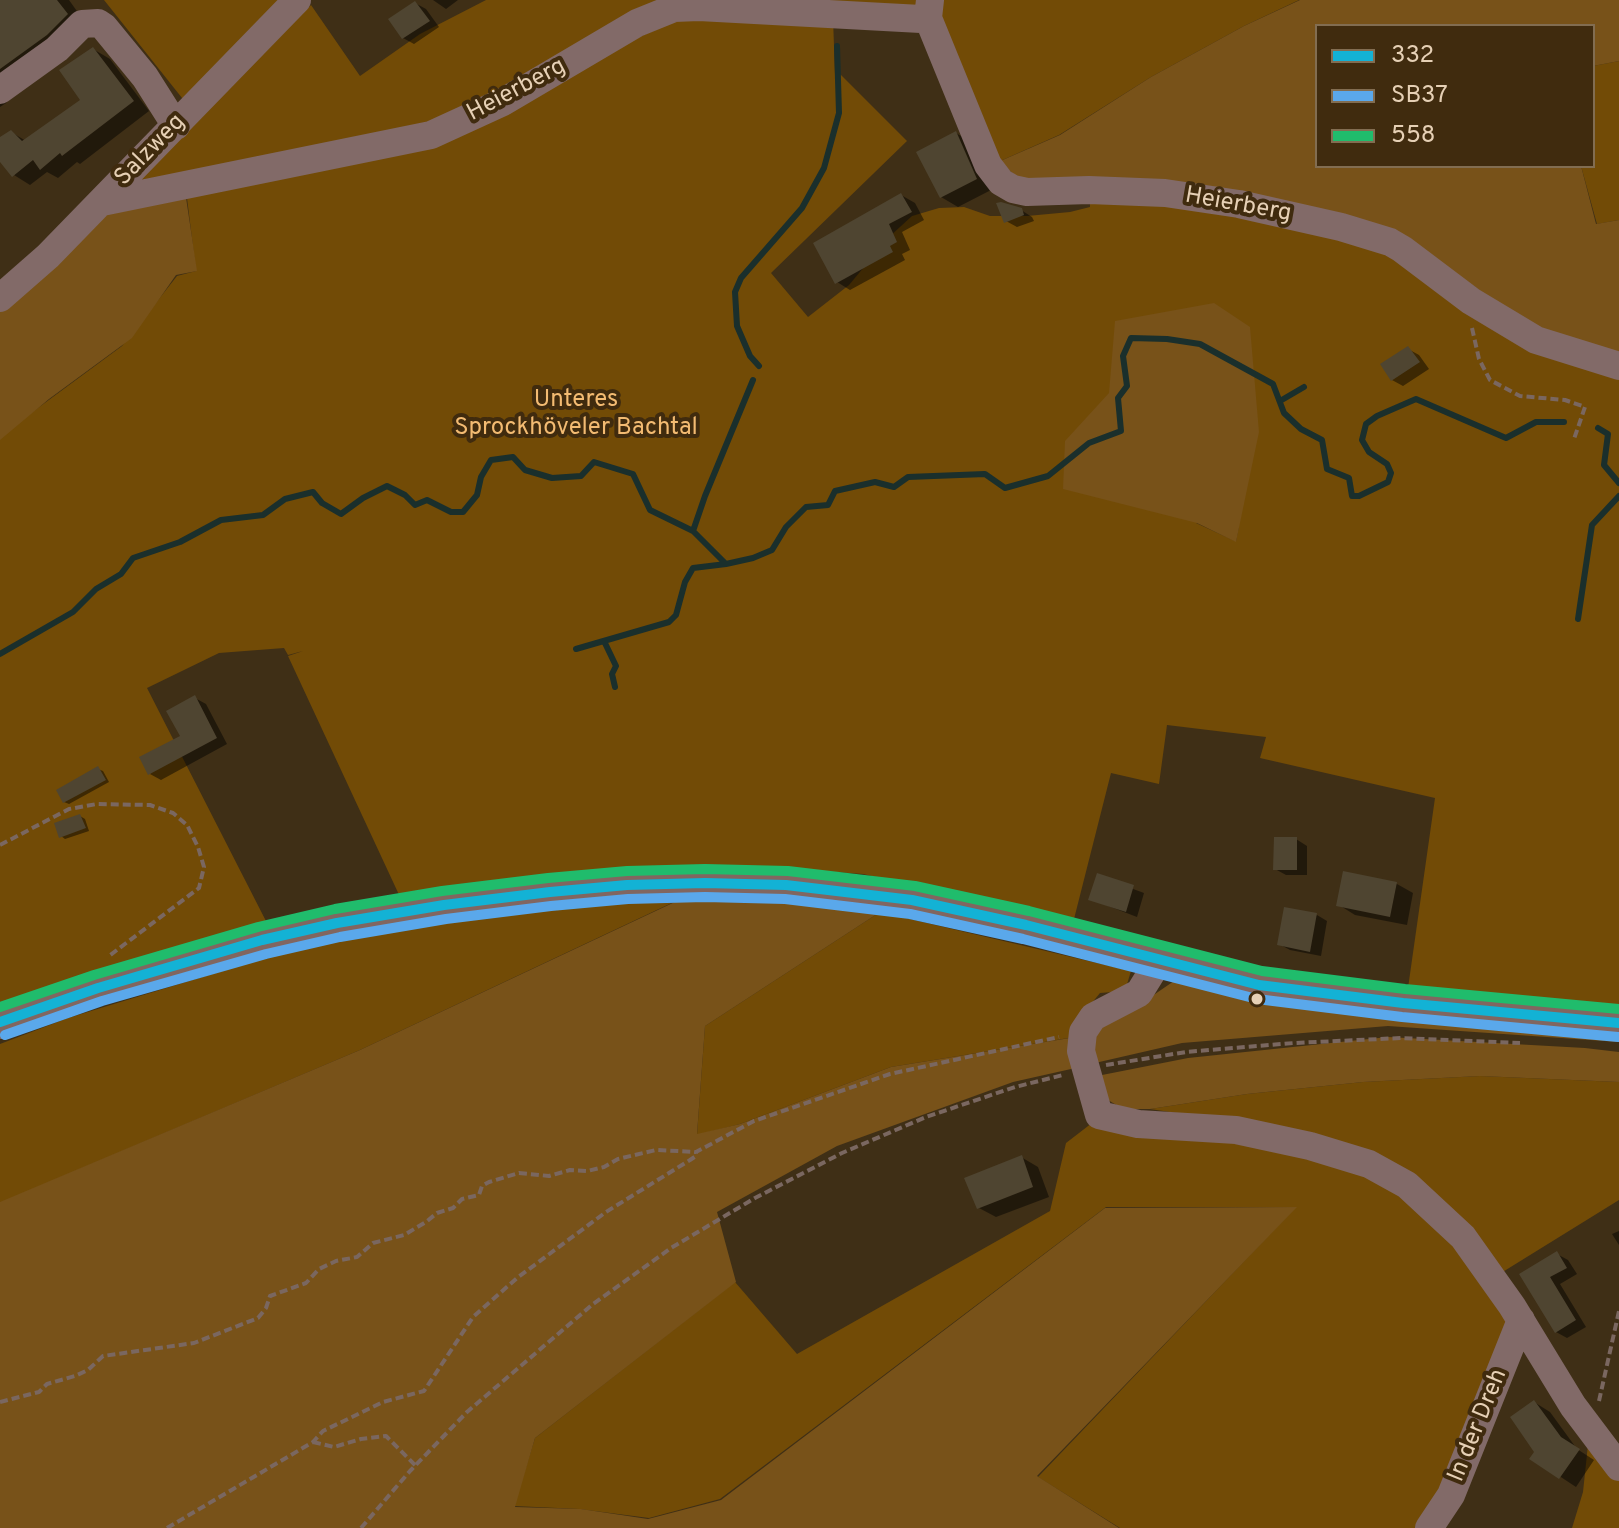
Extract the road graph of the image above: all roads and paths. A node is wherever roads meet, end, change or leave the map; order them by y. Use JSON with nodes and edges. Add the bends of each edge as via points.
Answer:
{"nodes":[{"id":1,"x":297,"y":0,"type":"edge"},
{"id":2,"x":929,"y":9,"type":"edge"},
{"id":3,"x":0,"y":90,"type":"edge"},
{"id":4,"x":176,"y":126,"type":"junction"},
{"id":5,"x":102,"y":202,"type":"junction"},
{"id":6,"x":0,"y":298,"type":"edge"},
{"id":7,"x":1471,"y":301,"type":"junction"},
{"id":8,"x":1619,"y":366,"type":"edge"},
{"id":9,"x":1574,"y":439,"type":"dead end"},
{"id":10,"x":0,"y":845,"type":"edge"},
{"id":11,"x":1155,"y":959,"type":"junction"},
{"id":12,"x":98,"y":988,"type":"junction"},
{"id":13,"x":0,"y":1022,"type":"edge"},
{"id":14,"x":1619,"y":1023,"type":"edge"},
{"id":15,"x":1523,"y":1043,"type":"dead end"},
{"id":16,"x":1083,"y":1056,"type":"junction"},
{"id":17,"x":696,"y":1152,"type":"junction"},
{"id":18,"x":1619,"y":1311,"type":"edge"},
{"id":19,"x":1521,"y":1320,"type":"junction"},
{"id":20,"x":0,"y":1402,"type":"edge"},
{"id":21,"x":1592,"y":1430,"type":"junction"},
{"id":22,"x":313,"y":1442,"type":"junction"},
{"id":23,"x":416,"y":1466,"type":"junction"},
{"id":24,"x":1619,"y":1467,"type":"edge"},
{"id":25,"x":167,"y":1528,"type":"edge"},
{"id":26,"x":361,"y":1528,"type":"edge"},
{"id":27,"x":1429,"y":1528,"type":"edge"}],
"edges":[{"from":1,"to":4,"type":"street","name":"Salzweg"},
{"from":2,"to":5,"type":"street","name":"Heierberg","via":[[674,8],[637,23],[503,102],[431,135]]},
{"from":2,"to":7,"type":"street","name":"Heierberg","via":[[988,165],[1001,182],[1027,192],[1165,193],[1341,227],[1390,242]]},
{"from":3,"to":4,"type":"street","via":[[82,24],[98,23],[145,77]]},
{"from":4,"to":5,"type":"street","name":"Salzweg"},
{"from":5,"to":6,"type":"street","name":"Salzweg"},
{"from":7,"to":8,"type":"street","name":"Heierberg","via":[[1536,340]]},
{"from":7,"to":9,"type":"path","via":[[1475,343],[1490,380],[1520,396],[1585,407]]},
{"from":10,"to":12,"type":"path","via":[[69,809],[97,804],[150,805],[187,825],[204,867],[199,888],[117,948],[99,966]]},
{"from":11,"to":12,"type":"main road","via":[[912,900],[786,885],[627,885],[337,923]]},
{"from":11,"to":14,"type":"main road","via":[[1292,990]]},
{"from":11,"to":16,"type":"street","via":[[1139,993],[1087,1024]]},
{"from":12,"to":13,"type":"main road"},
{"from":15,"to":16,"type":"path","via":[[1401,1038]]},
{"from":16,"to":17,"type":"path","via":[[890,1074],[754,1121]]},
{"from":16,"to":19,"type":"street","via":[[1099,1115],[1236,1130],[1310,1146],[1369,1164],[1407,1185],[1453,1226]]},
{"from":16,"to":23,"type":"path","via":[[842,1153],[671,1248],[523,1362]]},
{"from":17,"to":20,"type":"path","via":[[656,1150],[587,1171],[519,1173],[489,1182],[479,1195],[462,1199],[404,1235],[373,1243],[357,1257],[336,1261],[306,1283],[270,1296],[258,1318],[194,1343],[103,1356],[75,1376]]},
{"from":17,"to":22,"type":"path","via":[[506,1288],[473,1317],[424,1391],[383,1402],[323,1431]]},
{"from":18,"to":21,"type":"path"},
{"from":19,"to":21,"type":"street"},
{"from":19,"to":27,"type":"street","name":"In der Dreh","via":[[1451,1495]]},
{"from":21,"to":24,"type":"street"},
{"from":22,"to":23,"type":"path","via":[[334,1447],[386,1436]]},
{"from":22,"to":25,"type":"path"},
{"from":23,"to":26,"type":"path"}]}
